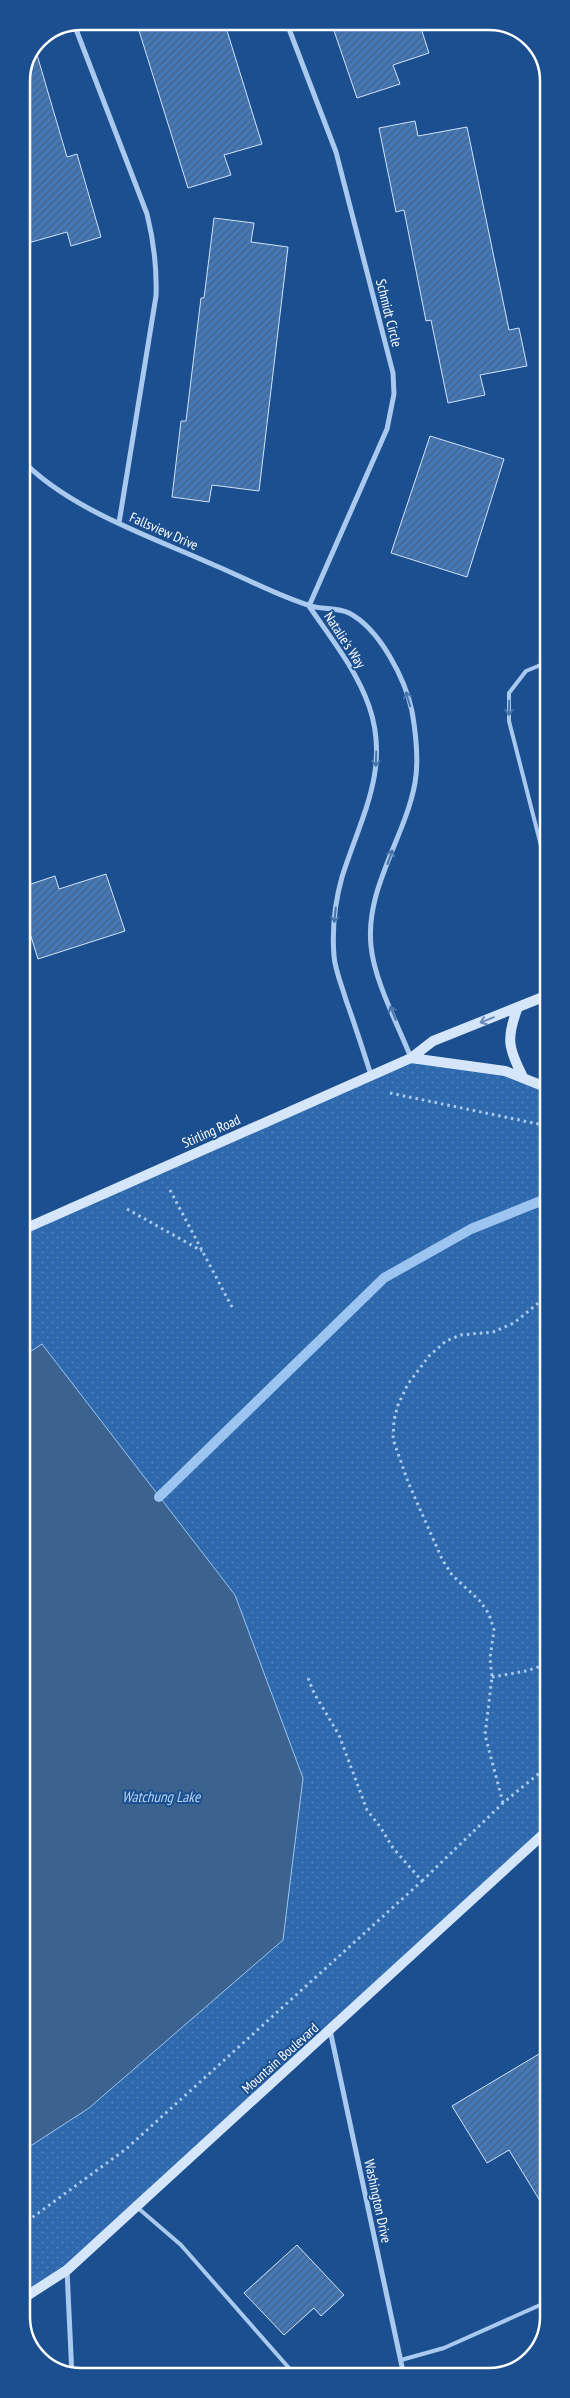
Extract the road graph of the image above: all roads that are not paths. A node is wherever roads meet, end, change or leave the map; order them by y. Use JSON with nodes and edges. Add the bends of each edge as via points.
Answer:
{"nodes":[{"id":1,"x":76,"y":30,"type":"edge"},
{"id":2,"x":289,"y":30,"type":"edge"},
{"id":3,"x":30,"y":467,"type":"edge"},
{"id":4,"x":119,"y":523,"type":"junction"},
{"id":5,"x":308,"y":606,"type":"junction"},
{"id":6,"x":540,"y":665,"type":"edge"},
{"id":7,"x":540,"y":842,"type":"edge"},
{"id":8,"x":540,"y":998,"type":"edge"},
{"id":9,"x":518,"y":1007,"type":"junction"},
{"id":10,"x":411,"y":1058,"type":"junction"},
{"id":11,"x":371,"y":1075,"type":"junction"},
{"id":12,"x":523,"y":1077,"type":"junction"},
{"id":13,"x":540,"y":1084,"type":"edge"},
{"id":14,"x":30,"y":1226,"type":"edge"},
{"id":15,"x":540,"y":1836,"type":"edge"},
{"id":16,"x":330,"y":2030,"type":"junction"},
{"id":17,"x":136,"y":2206,"type":"junction"},
{"id":18,"x":67,"y":2270,"type":"junction"},
{"id":19,"x":30,"y":2294,"type":"edge"},
{"id":20,"x":540,"y":2305,"type":"edge"},
{"id":21,"x":401,"y":2360,"type":"junction"},
{"id":22,"x":72,"y":2367,"type":"edge"},
{"id":23,"x":289,"y":2368,"type":"edge"},
{"id":24,"x":402,"y":2368,"type":"edge"}],
"edges":[{"from":1,"to":4,"type":"street","via":[[147,214],[157,264],[156,296]]},
{"from":2,"to":5,"type":"street","name":"Schmidt Circle","via":[[336,152],[393,373],[394,394],[387,429]]},
{"from":3,"to":4,"type":"street","name":"Fallsview Drive","via":[[62,492]]},
{"from":4,"to":5,"type":"street","name":"Fallsview Drive"},
{"from":10,"to":5,"type":"street","name":"Natalie's Way","one_way":true,"via":[[377,973],[371,946],[376,895],[415,783],[417,751],[412,710],[399,672],[369,630],[349,613]]},
{"from":5,"to":11,"type":"street","name":"Natalie's Way","one_way":true,"via":[[358,681],[374,727],[377,756],[374,786],[342,877],[334,932],[334,958]]},
{"from":6,"to":7,"type":"lane","one_way":true,"via":[[526,671],[509,693],[509,722]]},
{"from":8,"to":9,"type":"street","name":"Stirling Road"},
{"from":9,"to":10,"type":"street","name":"Stirling Road","one_way":true,"via":[[433,1041]]},
{"from":9,"to":12,"type":"street","via":[[508,1036],[510,1049]]},
{"from":10,"to":11,"type":"street","name":"Stirling Road"},
{"from":10,"to":12,"type":"street","name":"Stirling Road","via":[[483,1066]]},
{"from":11,"to":14,"type":"street","name":"Stirling Road"},
{"from":12,"to":13,"type":"street","name":"Stirling Road"},
{"from":15,"to":16,"type":"street","name":"Mountain Boulevard"},
{"from":16,"to":17,"type":"street","name":"Mountain Boulevard"},
{"from":16,"to":21,"type":"street","name":"Washington Drive"},
{"from":17,"to":18,"type":"street","name":"Mountain Boulevard"},
{"from":17,"to":23,"type":"lane","via":[[181,2245]]},
{"from":18,"to":19,"type":"street","name":"Mountain Boulevard"},
{"from":18,"to":22,"type":"street"},
{"from":20,"to":21,"type":"lane","via":[[444,2348]]},
{"from":21,"to":24,"type":"street","name":"Washington Drive"}]}
